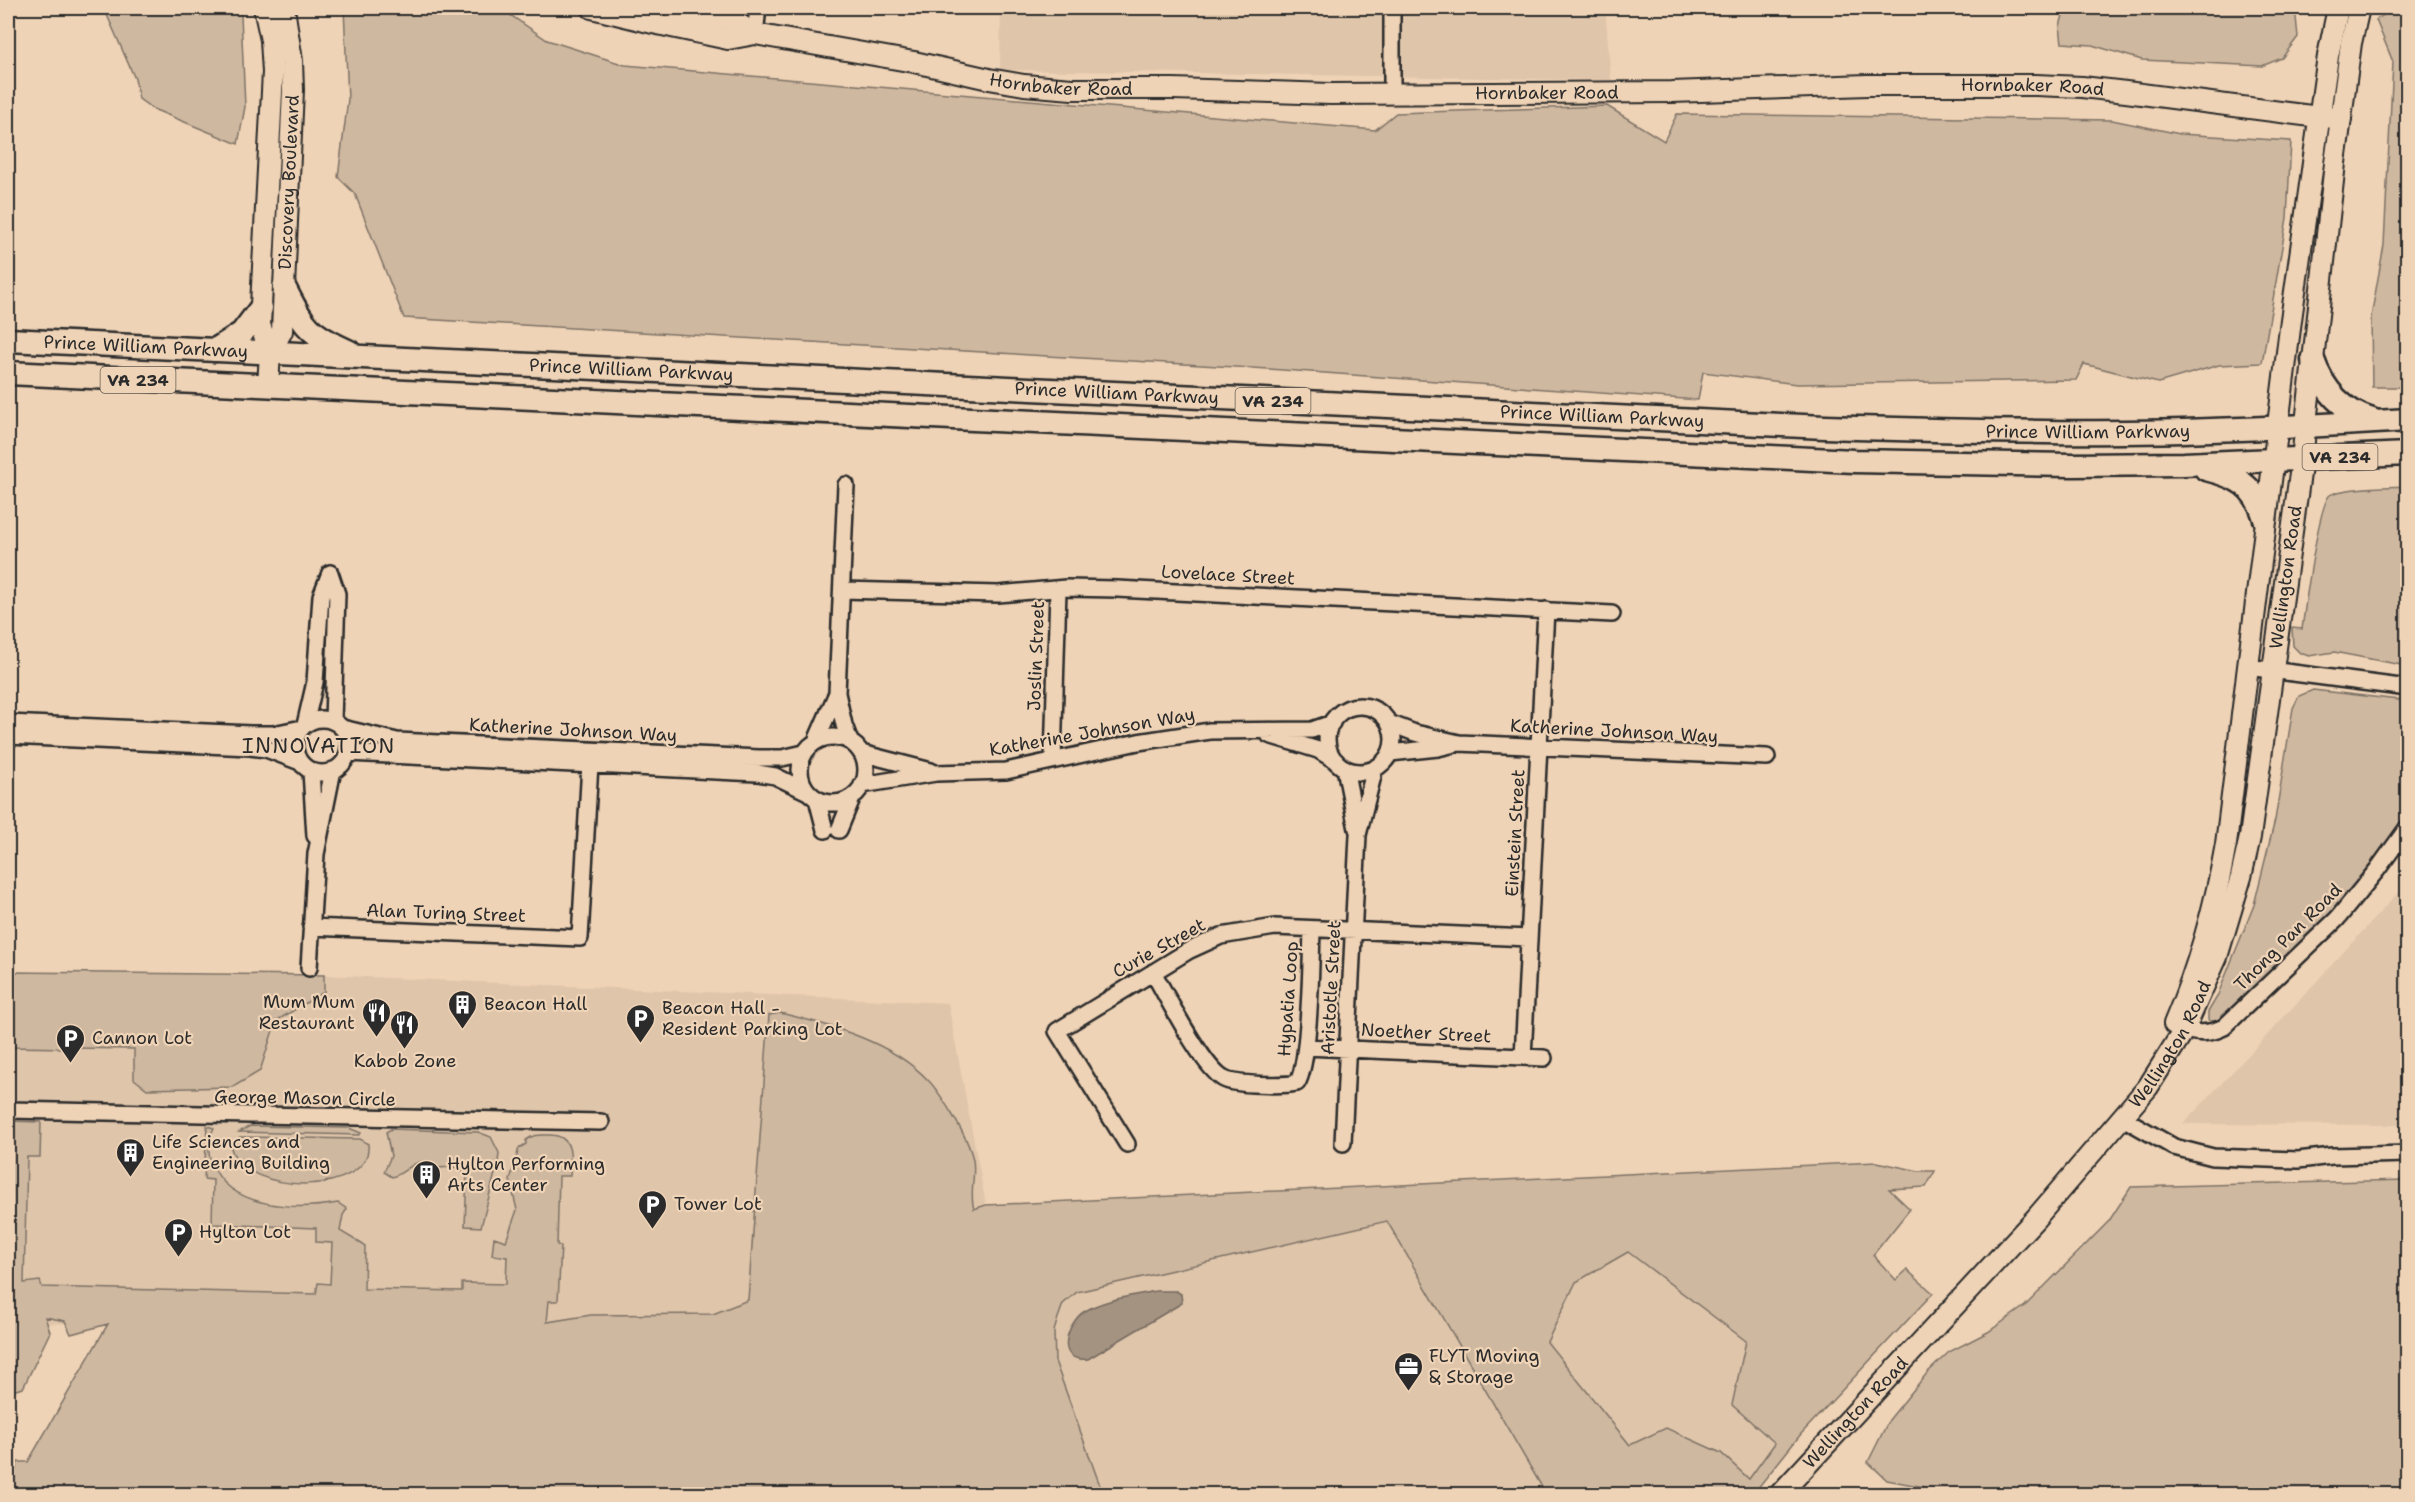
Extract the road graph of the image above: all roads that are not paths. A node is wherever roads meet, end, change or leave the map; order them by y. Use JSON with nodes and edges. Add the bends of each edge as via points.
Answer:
{"nodes":[{"id":1,"x":264,"y":8,"type":"edge"},
{"id":2,"x":284,"y":8,"type":"edge"},
{"id":3,"x":592,"y":8,"type":"edge"},
{"id":4,"x":674,"y":8,"type":"edge"},
{"id":5,"x":758,"y":8,"type":"edge"},
{"id":6,"x":1392,"y":8,"type":"edge"},
{"id":7,"x":2338,"y":8,"type":"edge"},
{"id":8,"x":2360,"y":8,"type":"edge"},
{"id":9,"x":755,"y":34,"type":"junction"},
{"id":10,"x":1392,"y":92,"type":"junction"},
{"id":11,"x":2319,"y":117,"type":"junction"},
{"id":12,"x":2341,"y":118,"type":"junction"},
{"id":13,"x":284,"y":287,"type":"junction"},
{"id":14,"x":261,"y":308,"type":"junction"},
{"id":15,"x":8,"y":340,"type":"edge"},
{"id":16,"x":215,"y":350,"type":"junction"},
{"id":17,"x":270,"y":353,"type":"junction"},
{"id":18,"x":362,"y":358,"type":"junction"},
{"id":19,"x":2313,"y":360,"type":"junction"},
{"id":20,"x":8,"y":373,"type":"edge"},
{"id":21,"x":268,"y":386,"type":"junction"},
{"id":22,"x":2408,"y":420,"type":"edge"},
{"id":23,"x":2379,"y":422,"type":"junction"},
{"id":24,"x":2306,"y":426,"type":"junction"},
{"id":25,"x":2277,"y":428,"type":"junction"},
{"id":26,"x":2408,"y":454,"type":"edge"},
{"id":27,"x":2302,"y":459,"type":"junction"},
{"id":28,"x":2273,"y":460,"type":"junction"},
{"id":29,"x":2184,"y":464,"type":"junction"},
{"id":30,"x":846,"y":485,"type":"dead end"},
{"id":31,"x":2265,"y":519,"type":"junction"},
{"id":32,"x":1058,"y":589,"type":"junction"},
{"id":33,"x":842,"y":590,"type":"junction"},
{"id":34,"x":1546,"y":610,"type":"junction"},
{"id":35,"x":1612,"y":614,"type":"dead end"},
{"id":36,"x":2247,"y":667,"type":"junction"},
{"id":37,"x":2273,"y":670,"type":"junction"},
{"id":38,"x":2408,"y":688,"type":"edge"},
{"id":39,"x":837,"y":693,"type":"junction"},
{"id":40,"x":8,"y":723,"type":"edge"},
{"id":41,"x":1332,"y":723,"type":"junction"},
{"id":42,"x":1389,"y":723,"type":"junction"},
{"id":43,"x":338,"y":724,"type":"junction"},
{"id":44,"x":303,"y":727,"type":"junction"},
{"id":45,"x":1255,"y":731,"type":"junction"},
{"id":46,"x":8,"y":736,"type":"edge"},
{"id":47,"x":816,"y":741,"type":"junction"},
{"id":48,"x":1459,"y":743,"type":"junction"},
{"id":49,"x":1539,"y":746,"type":"junction"},
{"id":50,"x":856,"y":747,"type":"junction"},
{"id":51,"x":348,"y":753,"type":"junction"},
{"id":52,"x":804,"y":753,"type":"junction"},
{"id":53,"x":1390,"y":753,"type":"junction"},
{"id":54,"x":1767,"y":758,"type":"dead end"},
{"id":55,"x":1053,"y":760,"type":"junction"},
{"id":56,"x":590,"y":764,"type":"junction"},
{"id":57,"x":1340,"y":764,"type":"junction"},
{"id":58,"x":305,"y":766,"type":"junction"},
{"id":59,"x":1375,"y":768,"type":"junction"},
{"id":60,"x":333,"y":770,"type":"junction"},
{"id":61,"x":936,"y":773,"type":"junction"},
{"id":62,"x":857,"y":791,"type":"junction"},
{"id":63,"x":812,"y":795,"type":"junction"},
{"id":64,"x":2408,"y":827,"type":"edge"},
{"id":65,"x":1358,"y":835,"type":"junction"},
{"id":66,"x":316,"y":854,"type":"junction"},
{"id":67,"x":311,"y":927,"type":"junction"},
{"id":68,"x":1312,"y":930,"type":"junction"},
{"id":69,"x":1353,"y":932,"type":"junction"},
{"id":70,"x":1529,"y":938,"type":"junction"},
{"id":71,"x":309,"y":968,"type":"dead end"},
{"id":72,"x":1153,"y":972,"type":"junction"},
{"id":73,"x":2179,"y":1028,"type":"junction"},
{"id":74,"x":1306,"y":1047,"type":"junction"},
{"id":75,"x":1347,"y":1049,"type":"junction"},
{"id":76,"x":1523,"y":1057,"type":"junction"},
{"id":77,"x":1544,"y":1058,"type":"dead end"},
{"id":78,"x":8,"y":1110,"type":"edge"},
{"id":79,"x":2123,"y":1118,"type":"junction"},
{"id":80,"x":601,"y":1122,"type":"dead end"},
{"id":81,"x":1343,"y":1143,"type":"dead end"},
{"id":82,"x":1127,"y":1144,"type":"dead end"},
{"id":83,"x":2408,"y":1154,"type":"edge"},
{"id":84,"x":1780,"y":1494,"type":"edge"}],
"edges":[{"from":1,"to":14,"type":"main road","name":"Discovery Boulevard","via":[[273,72]]},
{"from":2,"to":13,"type":"main road","name":"Discovery Boulevard","via":[[293,90]]},
{"from":3,"to":9,"type":"main road","name":"Hornbaker Road","via":[[728,39]]},
{"from":4,"to":9,"type":"main road","name":"Hornbaker Road","via":[[732,20]]},
{"from":5,"to":9,"type":"street"},
{"from":6,"to":10,"type":"street"},
{"from":7,"to":11,"type":"main road","name":"Wellington Road"},
{"from":8,"to":12,"type":"main road","name":"Wellington Road"},
{"from":9,"to":10,"type":"main road","name":"Hornbaker Road","via":[[1024,85],[1331,94]]},
{"from":10,"to":11,"type":"main road","name":"Hornbaker Road","via":[[1672,92],[1867,85],[2036,85],[2104,89]]},
{"from":11,"to":12,"type":"main road","name":"Hornbaker Road"},
{"from":11,"to":25,"type":"main road","name":"Wellington Road"},
{"from":12,"to":19,"type":"main road","name":"Wellington Road"},
{"from":13,"to":17,"type":"main road","name":"Discovery Boulevard","via":[[282,331]]},
{"from":13,"to":18,"type":"highway","via":[[300,319],[314,334]]},
{"from":14,"to":16,"type":"highway","via":[[242,333]]},
{"from":14,"to":17,"type":"main road","name":"Discovery Boulevard","via":[[260,325]]},
{"from":15,"to":16,"type":"highway","name":"Prince William Parkway","number":"VA 234"},
{"from":16,"to":17,"type":"highway","name":"Prince William Parkway","number":"VA 234"},
{"from":17,"to":18,"type":"highway","name":"Prince William Parkway","number":"VA 234"},
{"from":17,"to":21,"type":"main road","name":"Discovery Boulevard"},
{"from":18,"to":25,"type":"highway","name":"Prince William Parkway","number":"VA 234","via":[[1825,427],[2102,432]]},
{"from":19,"to":23,"type":"highway","via":[[2335,399],[2359,416]]},
{"from":19,"to":24,"type":"main road","name":"Wellington Road"},
{"from":20,"to":21,"type":"highway","name":"Prince William Parkway","number":"VA 234"},
{"from":21,"to":29,"type":"highway","name":"Prince William Parkway","number":"VA 234","via":[[1842,461]]},
{"from":22,"to":23,"type":"highway","name":"Prince William Parkway","number":"VA 234"},
{"from":23,"to":24,"type":"highway","name":"Prince William Parkway","number":"VA 234"},
{"from":24,"to":25,"type":"highway","name":"Prince William Parkway","number":"VA 234"},
{"from":24,"to":27,"type":"main road","name":"Wellington Road"},
{"from":25,"to":28,"type":"main road","name":"Wellington Road"},
{"from":26,"to":27,"type":"highway","name":"Prince William Parkway","number":"VA 234"},
{"from":27,"to":28,"type":"highway","name":"Prince William Parkway","number":"VA 234"},
{"from":27,"to":37,"type":"main road","name":"Wellington Road"},
{"from":28,"to":29,"type":"highway","name":"Prince William Parkway","number":"VA 234"},
{"from":28,"to":31,"type":"main road","name":"Wellington Road"},
{"from":29,"to":31,"type":"highway","via":[[2238,479],[2255,495]]},
{"from":30,"to":33,"type":"street"},
{"from":31,"to":36,"type":"main road","name":"Wellington Road"},
{"from":32,"to":33,"type":"street","name":"Lovelace Street","via":[[998,594]]},
{"from":32,"to":34,"type":"street","name":"Lovelace Street"},
{"from":32,"to":55,"type":"street","name":"Joslin Street"},
{"from":33,"to":39,"type":"street"},
{"from":34,"to":35,"type":"street","name":"Lovelace Street"},
{"from":34,"to":49,"type":"street","name":"Einstein Street"},
{"from":36,"to":37,"type":"street"},
{"from":36,"to":73,"type":"main road","name":"Wellington Road","via":[[2219,887]]},
{"from":37,"to":38,"type":"street"},
{"from":37,"to":73,"type":"main road","name":"Wellington Road","via":[[2241,877],[2217,957]]},
{"from":39,"to":47,"type":"street"},
{"from":39,"to":50,"type":"street","via":[[844,725]]},
{"from":40,"to":44,"type":"street","via":[[251,734]]},
{"from":41,"to":42,"type":"street","via":[[1341,712],[1362,706],[1373,708]]},
{"from":41,"to":45,"type":"street","name":"Katherine Johnson Way","via":[[1312,730]]},
{"from":41,"to":57,"type":"street","via":[[1330,752]]},
{"from":42,"to":48,"type":"street","name":"Katherine Johnson Way"},
{"from":42,"to":53,"type":"street","via":[[1393,743]]},
{"from":43,"to":44,"type":"street","via":[[317,720]]},
{"from":43,"to":44,"type":"street","via":[[337,594],[330,573],[321,596],[315,682]]},
{"from":43,"to":51,"type":"street","via":[[349,742]]},
{"from":43,"to":52,"type":"street","name":"Katherine Johnson Way","via":[[396,741],[472,746],[759,758]]},
{"from":44,"to":58,"type":"street","via":[[295,745]]},
{"from":45,"to":55,"type":"street","name":"Katherine Johnson Way","via":[[1210,731]]},
{"from":45,"to":57,"type":"street","name":"Katherine Johnson Way","via":[[1318,750]]},
{"from":46,"to":58,"type":"street","via":[[250,747],[266,749]]},
{"from":47,"to":50,"type":"street","via":[[830,736]]},
{"from":47,"to":52,"type":"street"},
{"from":48,"to":49,"type":"street","name":"Katherine Johnson Way"},
{"from":48,"to":53,"type":"street","name":"Katherine Johnson Way"},
{"from":49,"to":54,"type":"street","name":"Katherine Johnson Way"},
{"from":49,"to":70,"type":"street","name":"Einstein Street"},
{"from":50,"to":61,"type":"street","name":"Katherine Johnson Way"},
{"from":50,"to":62,"type":"street","via":[[866,770]]},
{"from":51,"to":56,"type":"street","name":"Katherine Johnson Way"},
{"from":51,"to":60,"type":"street"},
{"from":52,"to":63,"type":"street","via":[[800,773]]},
{"from":53,"to":59,"type":"street"},
{"from":55,"to":61,"type":"street","name":"Katherine Johnson Way","via":[[1006,771]]},
{"from":56,"to":63,"type":"street","name":"Katherine Johnson Way","via":[[757,773],[775,776]]},
{"from":56,"to":67,"type":"street","name":"Alan Turing Street","via":[[580,938]]},
{"from":57,"to":59,"type":"street","via":[[1355,771]]},
{"from":57,"to":65,"type":"street","name":"Aristotle Street"},
{"from":58,"to":60,"type":"street","via":[[324,773]]},
{"from":58,"to":66,"type":"street"},
{"from":59,"to":65,"type":"street","name":"Aristotle Street"},
{"from":60,"to":66,"type":"street"},
{"from":61,"to":62,"type":"street","name":"Katherine Johnson Way"},
{"from":62,"to":63,"type":"street","via":[[839,802],[827,803]]},
{"from":62,"to":63,"type":"street","via":[[832,830]]},
{"from":64,"to":73,"type":"street","name":"Thong Pan Road","via":[[2337,919],[2239,1013],[2215,1032],[2194,1034]]},
{"from":65,"to":69,"type":"street","name":"Aristotle Street"},
{"from":66,"to":67,"type":"street"},
{"from":67,"to":71,"type":"street"},
{"from":68,"to":69,"type":"street","name":"Curie Street"},
{"from":68,"to":72,"type":"street","name":"Curie Street","via":[[1275,927],[1221,936]]},
{"from":68,"to":74,"type":"street","name":"Hypatia Loop"},
{"from":69,"to":70,"type":"street","name":"Curie Street"},
{"from":69,"to":75,"type":"street","name":"Aristotle Street"},
{"from":70,"to":76,"type":"street","name":"Einstein Street"},
{"from":72,"to":74,"type":"street","name":"Hypatia Loop","via":[[1202,1055],[1226,1080],[1297,1083],[1302,1077]]},
{"from":72,"to":82,"type":"street","name":"Curie Street","via":[[1058,1031]]},
{"from":73,"to":79,"type":"main road","name":"Wellington Road"},
{"from":74,"to":75,"type":"street","name":"Noether Street"},
{"from":75,"to":76,"type":"street","name":"Noether Street"},
{"from":75,"to":81,"type":"street","name":"Aristotle Street"},
{"from":76,"to":77,"type":"street","name":"Noether Street"},
{"from":78,"to":80,"type":"street","name":"George Mason Circle"},
{"from":79,"to":83,"type":"street","via":[[2174,1147],[2213,1157],[2298,1160]]},
{"from":79,"to":84,"type":"main road","name":"Wellington Road"}]}
